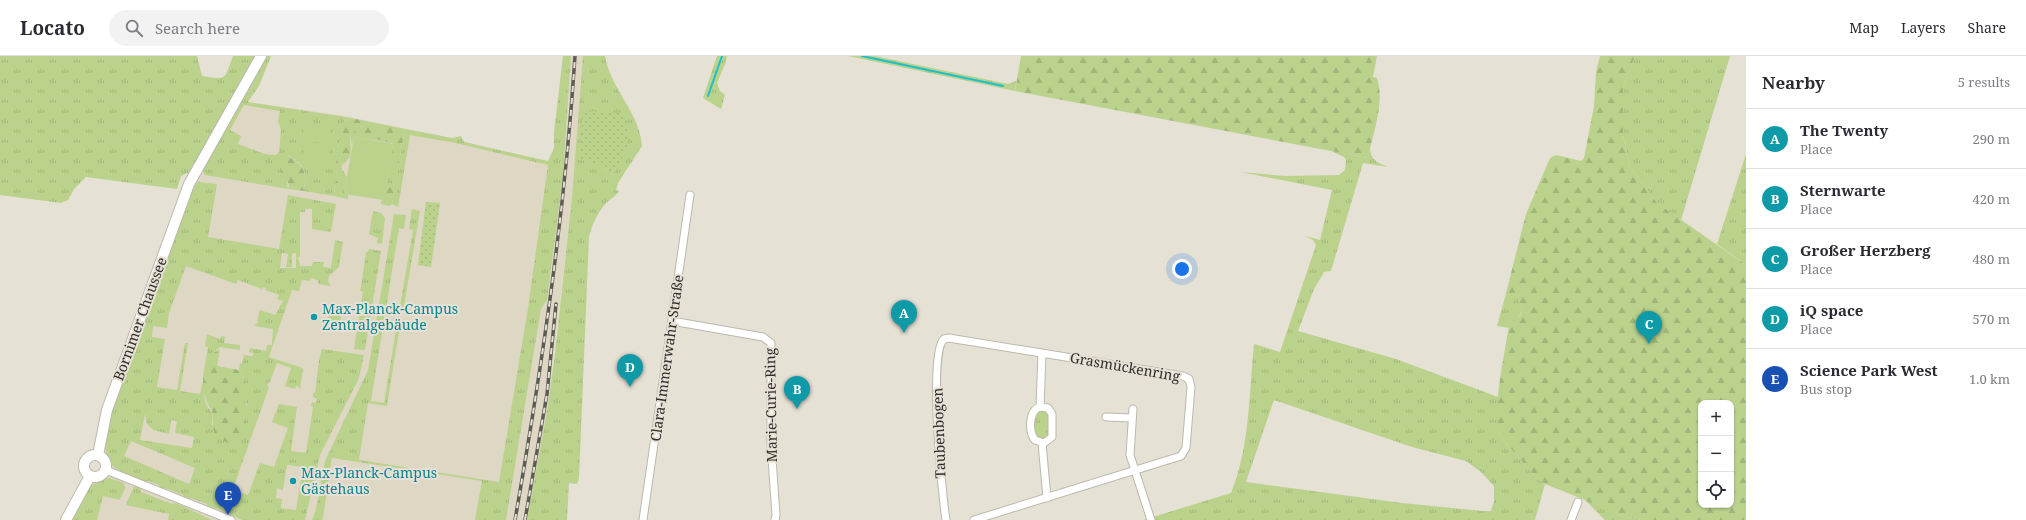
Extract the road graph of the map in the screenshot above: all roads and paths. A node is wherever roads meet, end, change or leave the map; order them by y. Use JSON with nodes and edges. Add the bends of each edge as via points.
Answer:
{"nodes":[{"id":1,"x":261,"y":56,"type":"edge"},
{"id":2,"x":690,"y":196,"type":"dead end"},
{"id":3,"x":672,"y":321,"type":"junction"},
{"id":4,"x":939,"y":346,"type":"joint"},
{"id":5,"x":1042,"y":353,"type":"junction"},
{"id":6,"x":1040,"y":407,"type":"junction"},
{"id":7,"x":1132,"y":410,"type":"dead end"},
{"id":8,"x":1106,"y":418,"type":"dead end"},
{"id":9,"x":1132,"y":418,"type":"junction"},
{"id":10,"x":1042,"y":443,"type":"junction"},
{"id":11,"x":98,"y":455,"type":"junction"},
{"id":12,"x":106,"y":470,"type":"junction"},
{"id":13,"x":1136,"y":470,"type":"junction"},
{"id":14,"x":90,"y":476,"type":"junction"},
{"id":15,"x":1047,"y":498,"type":"junction"},
{"id":16,"x":1578,"y":502,"type":"dead end"},
{"id":17,"x":66,"y":520,"type":"edge"},
{"id":18,"x":230,"y":520,"type":"edge"},
{"id":19,"x":643,"y":520,"type":"edge"},
{"id":20,"x":775,"y":520,"type":"edge"},
{"id":21,"x":946,"y":520,"type":"edge"},
{"id":22,"x":974,"y":520,"type":"edge"},
{"id":23,"x":1151,"y":520,"type":"edge"},
{"id":24,"x":1571,"y":520,"type":"edge"}],
"edges":[{"from":1,"to":11,"type":"street","name":"Bornimer Chaussee","via":[[189,184],[107,410]]},
{"from":2,"to":3,"type":"street","name":"Clara-Immerwahr-Straße"},
{"from":3,"to":19,"type":"street","name":"Clara-Immerwahr-Straße"},
{"from":3,"to":20,"type":"street","name":"Marie-Curie-Ring","via":[[763,337],[771,343],[771,444]]},
{"from":4,"to":5,"type":"street","name":"Grasmückenring","via":[[941,341],[949,338]]},
{"from":4,"to":21,"type":"street","name":"Taubenbogen","via":[[938,432]]},
{"from":5,"to":6,"type":"street"},
{"from":5,"to":13,"type":"street","name":"Grasmückenring","via":[[1189,379],[1191,387],[1185,451],[1178,457]]},
{"from":6,"to":10,"type":"street","via":[[1032,414],[1032,434],[1035,440]]},
{"from":6,"to":10,"type":"street","via":[[1048,408],[1052,417],[1052,437]]},
{"from":7,"to":9,"type":"street"},
{"from":8,"to":9,"type":"street"},
{"from":9,"to":13,"type":"street","via":[[1130,449]]},
{"from":10,"to":15,"type":"street"},
{"from":11,"to":12,"type":"street","via":[[105,461]]},
{"from":11,"to":14,"type":"street","via":[[88,458],[84,464],[85,471]]},
{"from":12,"to":14,"type":"street","via":[[99,477]]},
{"from":12,"to":18,"type":"street"},
{"from":13,"to":15,"type":"street","name":"Grasmückenring"},
{"from":13,"to":23,"type":"street"},
{"from":14,"to":17,"type":"street"},
{"from":15,"to":22,"type":"street","name":"Grasmückenring"},
{"from":16,"to":24,"type":"street"}]}
